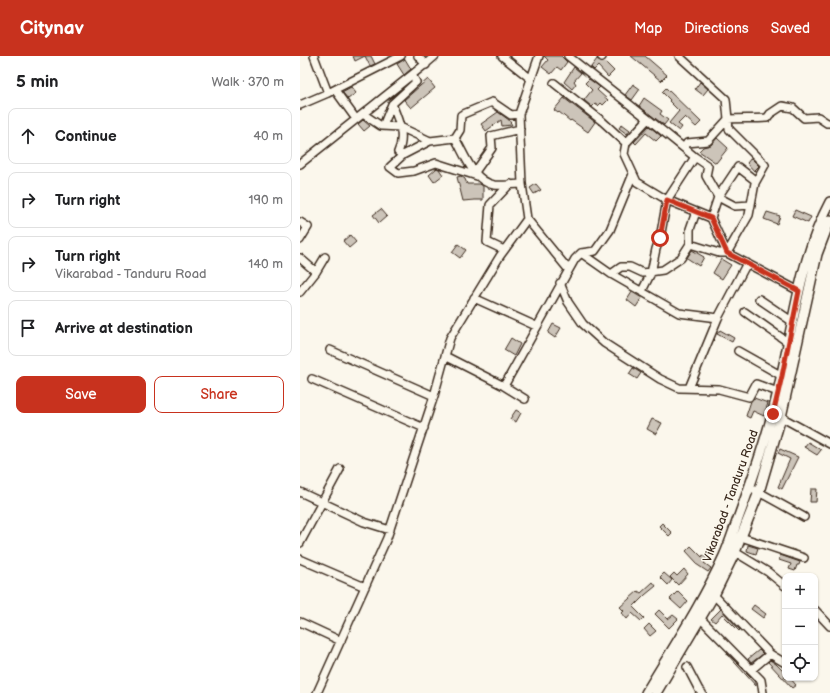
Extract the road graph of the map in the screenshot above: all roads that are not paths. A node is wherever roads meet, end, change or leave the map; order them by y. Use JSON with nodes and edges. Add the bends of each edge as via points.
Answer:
{"nodes":[{"id":1,"x":401,"y":56,"type":"edge"},
{"id":2,"x":418,"y":56,"type":"edge"},
{"id":3,"x":435,"y":56,"type":"edge"},
{"id":4,"x":502,"y":56,"type":"edge"},
{"id":5,"x":539,"y":56,"type":"edge"},
{"id":6,"x":568,"y":56,"type":"edge"},
{"id":7,"x":691,"y":56,"type":"edge"},
{"id":8,"x":317,"y":57,"type":"edge"},
{"id":9,"x":681,"y":58,"type":"edge"},
{"id":10,"x":426,"y":65,"type":"junction"},
{"id":11,"x":412,"y":75,"type":"junction"},
{"id":12,"x":531,"y":80,"type":"junction"},
{"id":13,"x":554,"y":84,"type":"dead end"},
{"id":14,"x":331,"y":92,"type":"junction"},
{"id":15,"x":392,"y":104,"type":"junction"},
{"id":16,"x":300,"y":105,"type":"edge"},
{"id":17,"x":363,"y":114,"type":"junction"},
{"id":18,"x":519,"y":114,"type":"junction"},
{"id":19,"x":356,"y":119,"type":"junction"},
{"id":20,"x":648,"y":119,"type":"junction"},
{"id":21,"x":728,"y":119,"type":"junction"},
{"id":22,"x":830,"y":123,"type":"edge"},
{"id":23,"x":383,"y":126,"type":"junction"},
{"id":24,"x":400,"y":127,"type":"junction"},
{"id":25,"x":520,"y":129,"type":"junction"},
{"id":26,"x":455,"y":138,"type":"junction"},
{"id":27,"x":430,"y":141,"type":"junction"},
{"id":28,"x":626,"y":143,"type":"junction"},
{"id":29,"x":684,"y":148,"type":"junction"},
{"id":30,"x":403,"y":155,"type":"junction"},
{"id":31,"x":695,"y":157,"type":"junction"},
{"id":32,"x":300,"y":164,"type":"edge"},
{"id":33,"x":476,"y":174,"type":"junction"},
{"id":34,"x":633,"y":174,"type":"junction"},
{"id":35,"x":756,"y":181,"type":"junction"},
{"id":36,"x":510,"y":184,"type":"junction"},
{"id":37,"x":522,"y":184,"type":"junction"},
{"id":38,"x":718,"y":197,"type":"junction"},
{"id":39,"x":667,"y":200,"type":"junction"},
{"id":40,"x":830,"y":202,"type":"edge"},
{"id":41,"x":751,"y":205,"type":"junction"},
{"id":42,"x":696,"y":212,"type":"junction"},
{"id":43,"x":711,"y":218,"type":"junction"},
{"id":44,"x":527,"y":219,"type":"junction"},
{"id":45,"x":830,"y":220,"type":"edge"},
{"id":46,"x":300,"y":222,"type":"edge"},
{"id":47,"x":300,"y":240,"type":"edge"},
{"id":48,"x":690,"y":244,"type":"junction"},
{"id":49,"x":504,"y":250,"type":"junction"},
{"id":50,"x":581,"y":253,"type":"junction"},
{"id":51,"x":727,"y":253,"type":"junction"},
{"id":52,"x":325,"y":256,"type":"dead end"},
{"id":53,"x":300,"y":258,"type":"edge"},
{"id":54,"x":747,"y":263,"type":"junction"},
{"id":55,"x":568,"y":269,"type":"junction"},
{"id":56,"x":316,"y":272,"type":"junction"},
{"id":57,"x":651,"y":272,"type":"junction"},
{"id":58,"x":611,"y":274,"type":"junction"},
{"id":59,"x":560,"y":283,"type":"junction"},
{"id":60,"x":642,"y":291,"type":"junction"},
{"id":61,"x":799,"y":291,"type":"junction"},
{"id":62,"x":300,"y":292,"type":"edge"},
{"id":63,"x":474,"y":298,"type":"junction"},
{"id":64,"x":759,"y":299,"type":"dead end"},
{"id":65,"x":800,"y":311,"type":"junction"},
{"id":66,"x":745,"y":312,"type":"dead end"},
{"id":67,"x":718,"y":318,"type":"junction"},
{"id":68,"x":793,"y":322,"type":"junction"},
{"id":69,"x":536,"y":326,"type":"junction"},
{"id":70,"x":789,"y":343,"type":"junction"},
{"id":71,"x":330,"y":350,"type":"dead end"},
{"id":72,"x":738,"y":351,"type":"dead end"},
{"id":73,"x":445,"y":356,"type":"junction"},
{"id":74,"x":782,"y":376,"type":"junction"},
{"id":75,"x":312,"y":378,"type":"dead end"},
{"id":76,"x":504,"y":386,"type":"junction"},
{"id":77,"x":689,"y":388,"type":"junction"},
{"id":78,"x":778,"y":392,"type":"junction"},
{"id":79,"x":434,"y":396,"type":"junction"},
{"id":80,"x":525,"y":399,"type":"dead end"},
{"id":81,"x":781,"y":417,"type":"junction"},
{"id":82,"x":424,"y":428,"type":"junction"},
{"id":83,"x":830,"y":444,"type":"edge"},
{"id":84,"x":340,"y":469,"type":"dead end"},
{"id":85,"x":750,"y":487,"type":"junction"},
{"id":86,"x":300,"y":492,"type":"edge"},
{"id":87,"x":759,"y":492,"type":"junction"},
{"id":88,"x":322,"y":503,"type":"junction"},
{"id":89,"x":804,"y":516,"type":"dead end"},
{"id":90,"x":390,"y":530,"type":"junction"},
{"id":91,"x":741,"y":537,"type":"junction"},
{"id":92,"x":300,"y":543,"type":"edge"},
{"id":93,"x":735,"y":552,"type":"junction"},
{"id":94,"x":804,"y":558,"type":"dead end"},
{"id":95,"x":300,"y":559,"type":"edge"},
{"id":96,"x":782,"y":584,"type":"edge"},
{"id":97,"x":365,"y":587,"type":"junction"},
{"id":98,"x":714,"y":595,"type":"junction"},
{"id":99,"x":818,"y":613,"type":"edge"},
{"id":100,"x":700,"y":618,"type":"junction"},
{"id":101,"x":300,"y":622,"type":"edge"},
{"id":102,"x":830,"y":626,"type":"edge"},
{"id":103,"x":341,"y":641,"type":"junction"},
{"id":104,"x":682,"y":642,"type":"junction"},
{"id":105,"x":770,"y":654,"type":"junction"},
{"id":106,"x":782,"y":661,"type":"edge"},
{"id":107,"x":688,"y":667,"type":"dead end"},
{"id":108,"x":752,"y":670,"type":"junction"},
{"id":109,"x":318,"y":693,"type":"edge"},
{"id":110,"x":646,"y":693,"type":"edge"},
{"id":111,"x":656,"y":693,"type":"edge"},
{"id":112,"x":702,"y":693,"type":"edge"},
{"id":113,"x":763,"y":693,"type":"edge"}],
"edges":[{"from":1,"to":14,"type":"street"},
{"from":2,"to":10,"type":"street"},
{"from":3,"to":10,"type":"street"},
{"from":4,"to":12,"type":"street"},
{"from":5,"to":12,"type":"street"},
{"from":6,"to":20,"type":"street"},
{"from":7,"to":9,"type":"street"},
{"from":8,"to":14,"type":"street"},
{"from":9,"to":21,"type":"street","via":[[726,99]]},
{"from":10,"to":11,"type":"street"},
{"from":11,"to":15,"type":"street","via":[[416,82]]},
{"from":11,"to":17,"type":"street"},
{"from":12,"to":18,"type":"street"},
{"from":13,"to":28,"type":"street"},
{"from":14,"to":16,"type":"street"},
{"from":14,"to":19,"type":"street"},
{"from":15,"to":23,"type":"street"},
{"from":15,"to":24,"type":"street"},
{"from":17,"to":19,"type":"street"},
{"from":17,"to":23,"type":"street"},
{"from":18,"to":25,"type":"street"},
{"from":18,"to":26,"type":"street","via":[[512,115],[492,102],[460,114],[460,130]]},
{"from":19,"to":32,"type":"street"},
{"from":20,"to":28,"type":"street"},
{"from":20,"to":29,"type":"street"},
{"from":21,"to":22,"type":"street","via":[[767,118],[782,106],[792,108],[804,118],[818,117]]},
{"from":21,"to":29,"type":"street","via":[[708,141],[687,143]]},
{"from":21,"to":35,"type":"street","via":[[729,129],[765,165]]},
{"from":23,"to":24,"type":"street"},
{"from":24,"to":27,"type":"street"},
{"from":24,"to":30,"type":"street","via":[[402,145],[398,152]]},
{"from":25,"to":33,"type":"street","via":[[491,136],[492,148]]},
{"from":25,"to":37,"type":"street"},
{"from":26,"to":27,"type":"street"},
{"from":26,"to":33,"type":"street"},
{"from":27,"to":30,"type":"street"},
{"from":28,"to":34,"type":"street","via":[[624,154]]},
{"from":29,"to":31,"type":"street"},
{"from":30,"to":33,"type":"street","via":[[390,167],[398,173],[414,171],[436,163]]},
{"from":31,"to":38,"type":"street","via":[[708,166],[706,176]]},
{"from":31,"to":39,"type":"street"},
{"from":33,"to":36,"type":"street","via":[[483,182],[495,185]]},
{"from":34,"to":39,"type":"street","via":[[637,182]]},
{"from":34,"to":50,"type":"street","via":[[610,230],[595,251]]},
{"from":35,"to":38,"type":"street","via":[[738,167]]},
{"from":35,"to":41,"type":"street"},
{"from":36,"to":37,"type":"street"},
{"from":36,"to":49,"type":"street","via":[[490,206],[489,213],[487,242]]},
{"from":37,"to":44,"type":"street"},
{"from":38,"to":41,"type":"street","via":[[735,206]]},
{"from":38,"to":43,"type":"street"},
{"from":39,"to":42,"type":"street"},
{"from":39,"to":57,"type":"street"},
{"from":40,"to":61,"type":"main road","name":"Vikarabad - Tanduru Road","via":[[820,221]]},
{"from":41,"to":51,"type":"street","via":[[749,215]]},
{"from":42,"to":43,"type":"street"},
{"from":42,"to":48,"type":"street","via":[[690,229]]},
{"from":43,"to":51,"type":"street"},
{"from":44,"to":49,"type":"street"},
{"from":44,"to":55,"type":"street"},
{"from":45,"to":65,"type":"main road","name":"Vikarabad - Tanduru Road"},
{"from":46,"to":47,"type":"street","via":[[308,228]]},
{"from":48,"to":51,"type":"street"},
{"from":48,"to":57,"type":"street","via":[[681,258],[663,270]]},
{"from":49,"to":63,"type":"street"},
{"from":50,"to":55,"type":"street"},
{"from":50,"to":58,"type":"street"},
{"from":51,"to":54,"type":"street"},
{"from":52,"to":56,"type":"street"},
{"from":53,"to":56,"type":"street"},
{"from":54,"to":61,"type":"street"},
{"from":54,"to":67,"type":"street"},
{"from":55,"to":59,"type":"street"},
{"from":56,"to":62,"type":"street"},
{"from":57,"to":58,"type":"street","via":[[643,273],[630,267],[621,267]]},
{"from":57,"to":60,"type":"street"},
{"from":58,"to":60,"type":"street"},
{"from":59,"to":69,"type":"street"},
{"from":59,"to":77,"type":"street","via":[[568,302],[583,324],[604,342],[660,380],[679,388]]},
{"from":60,"to":67,"type":"street","via":[[679,313]]},
{"from":61,"to":65,"type":"main road","name":"Vikarabad - Tanduru Road"},
{"from":63,"to":69,"type":"street"},
{"from":63,"to":73,"type":"street","via":[[450,338]]},
{"from":64,"to":68,"type":"street"},
{"from":65,"to":68,"type":"main road","name":"Vikarabad - Tanduru Road"},
{"from":65,"to":81,"type":"main road","name":"Vikarabad - Tanduru Road"},
{"from":66,"to":70,"type":"street"},
{"from":67,"to":77,"type":"street"},
{"from":68,"to":70,"type":"main road","name":"Vikarabad - Tanduru Road"},
{"from":69,"to":76,"type":"street"},
{"from":70,"to":74,"type":"main road","name":"Vikarabad - Tanduru Road"},
{"from":71,"to":79,"type":"street"},
{"from":72,"to":74,"type":"street"},
{"from":73,"to":76,"type":"street"},
{"from":73,"to":79,"type":"street"},
{"from":74,"to":78,"type":"main road","name":"Vikarabad - Tanduru Road"},
{"from":75,"to":82,"type":"street"},
{"from":76,"to":80,"type":"street"},
{"from":77,"to":78,"type":"street","via":[[719,388],[749,397],[756,384]]},
{"from":78,"to":85,"type":"main road","name":"Vikarabad - Tanduru Road"},
{"from":79,"to":82,"type":"street"},
{"from":81,"to":83,"type":"street"},
{"from":81,"to":87,"type":"main road","name":"Vikarabad - Tanduru Road"},
{"from":82,"to":90,"type":"street"},
{"from":84,"to":88,"type":"street"},
{"from":85,"to":87,"type":"street"},
{"from":85,"to":104,"type":"main road","name":"Vikarabad - Tanduru Road","via":[[724,555]]},
{"from":86,"to":88,"type":"street"},
{"from":87,"to":89,"type":"street"},
{"from":87,"to":91,"type":"main road","name":"Vikarabad - Tanduru Road"},
{"from":88,"to":90,"type":"street","via":[[364,522]]},
{"from":88,"to":92,"type":"street"},
{"from":90,"to":97,"type":"street"},
{"from":91,"to":93,"type":"main road","name":"Vikarabad - Tanduru Road"},
{"from":91,"to":94,"type":"street"},
{"from":93,"to":96,"type":"street"},
{"from":93,"to":98,"type":"main road","name":"Vikarabad - Tanduru Road"},
{"from":95,"to":97,"type":"street"},
{"from":97,"to":103,"type":"street"},
{"from":98,"to":100,"type":"main road","name":"Vikarabad - Tanduru Road"},
{"from":98,"to":105,"type":"street"},
{"from":99,"to":102,"type":"street"},
{"from":100,"to":104,"type":"main road","name":"Vikarabad - Tanduru Road"},
{"from":100,"to":108,"type":"street"},
{"from":101,"to":103,"type":"street"},
{"from":103,"to":109,"type":"street"},
{"from":104,"to":110,"type":"main road","name":"Vikarabad - Tanduru Road"},
{"from":104,"to":111,"type":"main road","name":"Vikarabad - Tanduru Road"},
{"from":105,"to":106,"type":"street"},
{"from":105,"to":108,"type":"street"},
{"from":107,"to":112,"type":"street","via":[[698,690]]},
{"from":108,"to":113,"type":"street","via":[[761,680]]}]}
